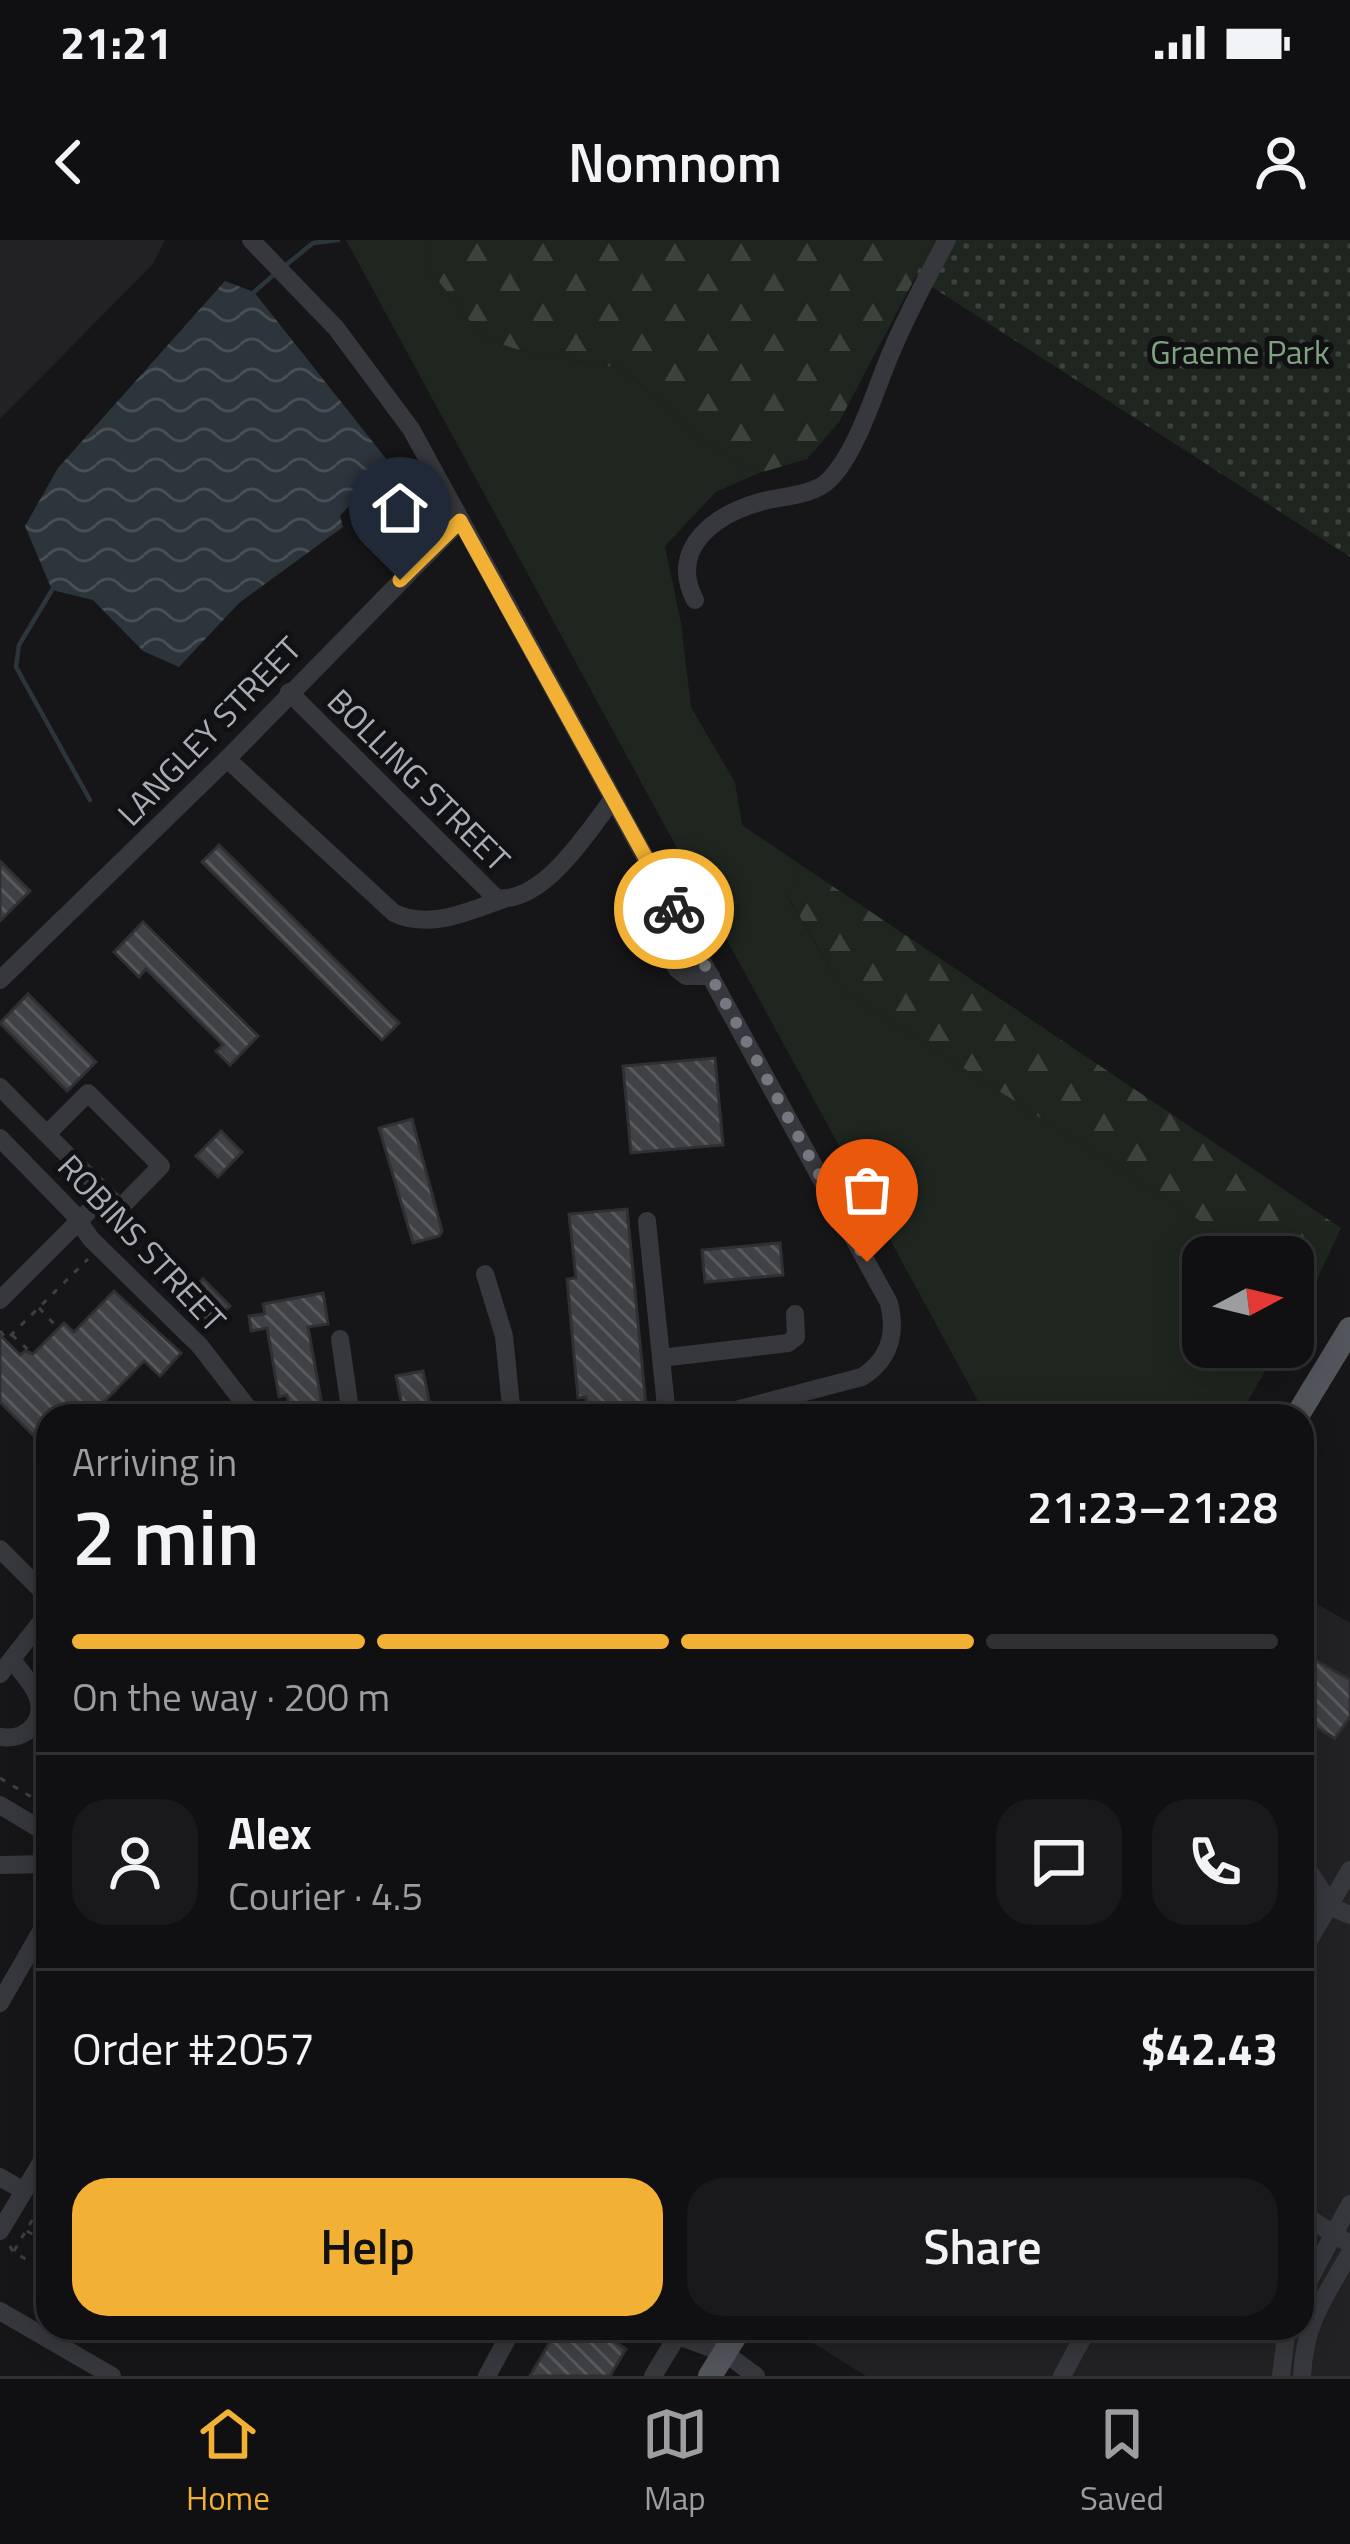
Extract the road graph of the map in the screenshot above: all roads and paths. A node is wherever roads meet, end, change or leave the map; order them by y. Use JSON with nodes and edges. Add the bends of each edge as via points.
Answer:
{"nodes":[{"id":1,"x":251,"y":240,"type":"edge"},
{"id":2,"x":946,"y":240,"type":"edge"},
{"id":3,"x":460,"y":521,"type":"junction"},
{"id":4,"x":694,"y":600,"type":"dead end"},
{"id":5,"x":289,"y":692,"type":"junction"},
{"id":6,"x":227,"y":759,"type":"junction"},
{"id":7,"x":613,"y":799,"type":"junction"},
{"id":8,"x":504,"y":899,"type":"junction"},
{"id":9,"x":0,"y":980,"type":"edge"},
{"id":10,"x":0,"y":1088,"type":"edge"},
{"id":11,"x":46,"y":1134,"type":"junction"},
{"id":12,"x":0,"y":1138,"type":"edge"},
{"id":13,"x":106,"y":1194,"type":"junction"},
{"id":14,"x":647,"y":1221,"type":"dead end"},
{"id":15,"x":79,"y":1222,"type":"junction"},
{"id":16,"x":100,"y":1248,"type":"junction"},
{"id":17,"x":485,"y":1274,"type":"dead end"},
{"id":18,"x":0,"y":1300,"type":"edge"},
{"id":19,"x":39,"y":1308,"type":"junction"},
{"id":20,"x":795,"y":1314,"type":"dead end"},
{"id":21,"x":58,"y":1328,"type":"dead end"},
{"id":22,"x":1350,"y":1329,"type":"edge"},
{"id":23,"x":0,"y":1331,"type":"edge"},
{"id":24,"x":11,"y":1334,"type":"junction"},
{"id":25,"x":340,"y":1339,"type":"dead end"},
{"id":26,"x":33,"y":1354,"type":"dead end"},
{"id":27,"x":661,"y":1358,"type":"junction"},
{"id":28,"x":246,"y":1404,"type":"edge"},
{"id":29,"x":349,"y":1404,"type":"edge"},
{"id":30,"x":511,"y":1404,"type":"edge"},
{"id":31,"x":666,"y":1404,"type":"edge"},
{"id":32,"x":759,"y":1404,"type":"edge"},
{"id":33,"x":1304,"y":1404,"type":"edge"},
{"id":34,"x":4,"y":1561,"type":"edge"},
{"id":35,"x":36,"y":1587,"type":"edge"},
{"id":36,"x":36,"y":1628,"type":"edge"},
{"id":37,"x":6,"y":1666,"type":"edge"},
{"id":38,"x":36,"y":1695,"type":"edge"},
{"id":39,"x":36,"y":1722,"type":"edge"},
{"id":40,"x":0,"y":1737,"type":"edge"},
{"id":41,"x":0,"y":1778,"type":"edge"},
{"id":42,"x":36,"y":1800,"type":"edge"},
{"id":43,"x":0,"y":1805,"type":"edge"},
{"id":44,"x":36,"y":1827,"type":"edge"},
{"id":45,"x":0,"y":1864,"type":"edge"},
{"id":46,"x":36,"y":1864,"type":"edge"},
{"id":47,"x":1350,"y":1870,"type":"edge"},
{"id":48,"x":1314,"y":1879,"type":"edge"},
{"id":49,"x":1314,"y":1898,"type":"edge"},
{"id":50,"x":1330,"y":1904,"type":"junction"},
{"id":51,"x":1350,"y":1916,"type":"edge"},
{"id":52,"x":1314,"y":1931,"type":"edge"},
{"id":53,"x":36,"y":1940,"type":"edge"},
{"id":54,"x":0,"y":2002,"type":"edge"},
{"id":55,"x":36,"y":2172,"type":"edge"},
{"id":56,"x":0,"y":2177,"type":"edge"},
{"id":57,"x":24,"y":2192,"type":"junction"},
{"id":58,"x":1350,"y":2204,"type":"edge"},
{"id":59,"x":36,"y":2213,"type":"edge"},
{"id":60,"x":1314,"y":2222,"type":"edge"},
{"id":61,"x":1,"y":2230,"type":"edge"},
{"id":62,"x":26,"y":2230,"type":"junction"},
{"id":63,"x":36,"y":2236,"type":"edge"},
{"id":64,"x":1344,"y":2243,"type":"edge"},
{"id":65,"x":13,"y":2252,"type":"junction"},
{"id":66,"x":36,"y":2264,"type":"edge"},
{"id":67,"x":1314,"y":2279,"type":"edge"},
{"id":68,"x":0,"y":2311,"type":"edge"},
{"id":69,"x":1314,"y":2315,"type":"edge"},
{"id":70,"x":36,"y":2332,"type":"edge"},
{"id":71,"x":50,"y":2340,"type":"edge"},
{"id":72,"x":507,"y":2340,"type":"edge"},
{"id":73,"x":675,"y":2340,"type":"edge"},
{"id":74,"x":682,"y":2340,"type":"edge"},
{"id":75,"x":732,"y":2340,"type":"edge"},
{"id":76,"x":1082,"y":2340,"type":"edge"},
{"id":77,"x":1286,"y":2340,"type":"edge"},
{"id":78,"x":1304,"y":2340,"type":"edge"},
{"id":79,"x":724,"y":2353,"type":"junction"},
{"id":80,"x":1303,"y":2374,"type":"edge"},
{"id":81,"x":112,"y":2376,"type":"edge"},
{"id":82,"x":487,"y":2376,"type":"edge"},
{"id":83,"x":653,"y":2376,"type":"edge"},
{"id":84,"x":710,"y":2376,"type":"edge"},
{"id":85,"x":756,"y":2376,"type":"edge"},
{"id":86,"x":1062,"y":2376,"type":"edge"},
{"id":87,"x":1281,"y":2376,"type":"edge"}],
"edges":[{"from":1,"to":3,"type":"street","via":[[374,374]]},
{"from":2,"to":4,"type":"street","via":[[843,465],[825,485],[734,511],[706,530],[685,564]]},
{"from":3,"to":5,"type":"street","name":"LANGLEY STREET"},
{"from":3,"to":7,"type":"street"},
{"from":5,"to":6,"type":"street","name":"LANGLEY STREET"},
{"from":5,"to":8,"type":"street","name":"BOLLING STREET","via":[[488,892]]},
{"from":6,"to":8,"type":"street","via":[[394,913],[440,920]]},
{"from":6,"to":9,"type":"street","name":"LANGLEY STREET"},
{"from":7,"to":8,"type":"street","name":"BOLLING STREET","via":[[530,892]]},
{"from":7,"to":32,"type":"street","via":[[890,1303],[890,1345],[862,1377]]},
{"from":10,"to":11,"type":"street"},
{"from":11,"to":13,"type":"street"},
{"from":11,"to":13,"type":"street","via":[[88,1093],[161,1166],[120,1208]]},
{"from":12,"to":15,"type":"street","name":"ROBINS STREET"},
{"from":13,"to":15,"type":"street"},
{"from":14,"to":27,"type":"street"},
{"from":15,"to":16,"type":"street","name":"ROBINS STREET"},
{"from":15,"to":18,"type":"street"},
{"from":16,"to":19,"type":"path"},
{"from":16,"to":28,"type":"street","name":"ROBINS STREET","via":[[200,1346]]},
{"from":17,"to":30,"type":"street","via":[[504,1336]]},
{"from":19,"to":21,"type":"path"},
{"from":19,"to":24,"type":"path"},
{"from":20,"to":27,"type":"street","via":[[796,1337],[788,1343]]},
{"from":22,"to":33,"type":"main road"},
{"from":23,"to":24,"type":"path"},
{"from":24,"to":26,"type":"path"},
{"from":25,"to":29,"type":"street"},
{"from":27,"to":31,"type":"street"},
{"from":34,"to":35,"type":"street"},
{"from":36,"to":37,"type":"street"},
{"from":37,"to":38,"type":"street"},
{"from":39,"to":40,"type":"street","via":[[31,1731]]},
{"from":41,"to":42,"type":"path"},
{"from":43,"to":44,"type":"street"},
{"from":45,"to":46,"type":"street"},
{"from":47,"to":50,"type":"street"},
{"from":48,"to":50,"type":"street"},
{"from":49,"to":50,"type":"street"},
{"from":50,"to":51,"type":"street"},
{"from":50,"to":52,"type":"street"},
{"from":53,"to":54,"type":"street"},
{"from":55,"to":57,"type":"street"},
{"from":56,"to":57,"type":"street"},
{"from":57,"to":61,"type":"street"},
{"from":58,"to":64,"type":"street"},
{"from":59,"to":62,"type":"path"},
{"from":60,"to":64,"type":"street"},
{"from":61,"to":65,"type":"path"},
{"from":62,"to":63,"type":"path"},
{"from":62,"to":65,"type":"path"},
{"from":64,"to":67,"type":"street"},
{"from":64,"to":69,"type":"street"},
{"from":65,"to":66,"type":"path"},
{"from":68,"to":70,"type":"street"},
{"from":71,"to":81,"type":"street"},
{"from":72,"to":82,"type":"street"},
{"from":73,"to":83,"type":"street"},
{"from":74,"to":79,"type":"street"},
{"from":75,"to":79,"type":"main road"},
{"from":76,"to":86,"type":"street"},
{"from":77,"to":87,"type":"street"},
{"from":78,"to":80,"type":"street"},
{"from":79,"to":84,"type":"main road"},
{"from":79,"to":85,"type":"street"}]}
